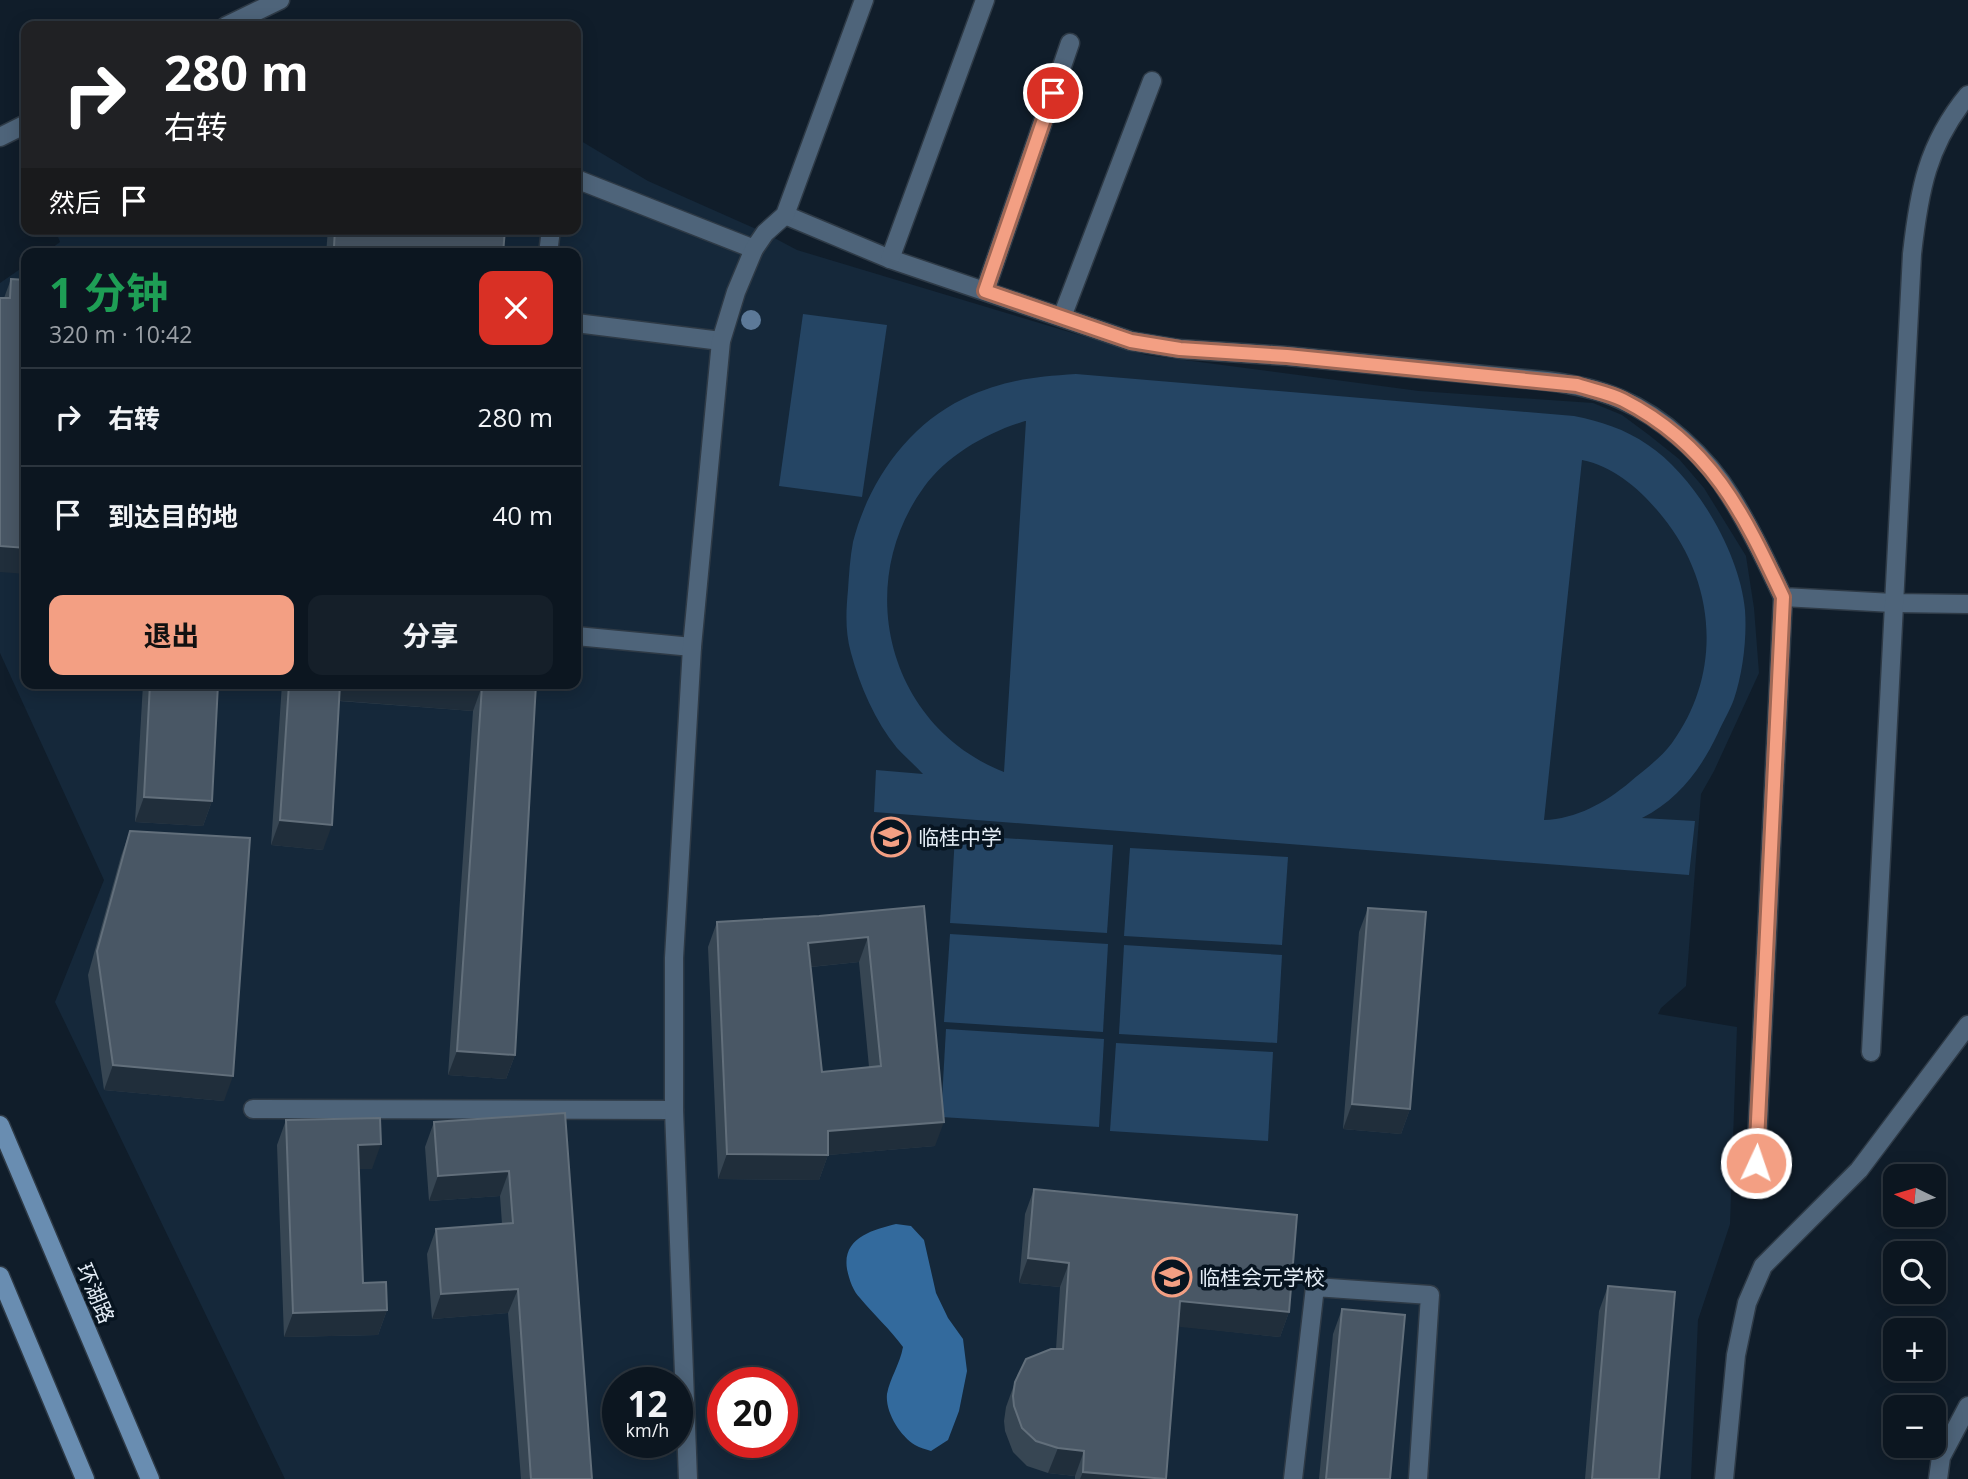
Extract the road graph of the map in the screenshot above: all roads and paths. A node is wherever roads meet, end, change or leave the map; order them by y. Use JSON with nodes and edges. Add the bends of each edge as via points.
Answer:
{"nodes":[{"id":1,"x":280,"y":0,"type":"edge"},
{"id":2,"x":864,"y":0,"type":"edge"},
{"id":3,"x":985,"y":0,"type":"edge"},
{"id":4,"x":236,"y":21,"type":"edge"},
{"id":5,"x":1070,"y":43,"type":"dead end"},
{"id":6,"x":1152,"y":81,"type":"dead end"},
{"id":7,"x":1968,"y":95,"type":"edge"},
{"id":8,"x":21,"y":126,"type":"edge"},
{"id":9,"x":0,"y":136,"type":"edge"},
{"id":10,"x":581,"y":181,"type":"edge"},
{"id":11,"x":785,"y":215,"type":"junction"},
{"id":12,"x":754,"y":249,"type":"junction"},
{"id":13,"x":890,"y":259,"type":"junction"},
{"id":14,"x":985,"y":291,"type":"junction"},
{"id":15,"x":1062,"y":317,"type":"junction"},
{"id":16,"x":581,"y":324,"type":"edge"},
{"id":17,"x":722,"y":341,"type":"junction"},
{"id":18,"x":1783,"y":597,"type":"junction"},
{"id":19,"x":1893,"y":603,"type":"junction"},
{"id":20,"x":1968,"y":604,"type":"edge"},
{"id":21,"x":581,"y":636,"type":"edge"},
{"id":22,"x":692,"y":647,"type":"junction"},
{"id":23,"x":1968,"y":1025,"type":"edge"},
{"id":24,"x":1871,"y":1052,"type":"dead end"},
{"id":25,"x":253,"y":1109,"type":"dead end"},
{"id":26,"x":674,"y":1110,"type":"junction"},
{"id":27,"x":0,"y":1125,"type":"edge"},
{"id":28,"x":1756,"y":1163,"type":"dead end"},
{"id":29,"x":0,"y":1276,"type":"edge"},
{"id":30,"x":1968,"y":1406,"type":"edge"},
{"id":31,"x":85,"y":1479,"type":"edge"},
{"id":32,"x":150,"y":1479,"type":"edge"},
{"id":33,"x":688,"y":1479,"type":"edge"},
{"id":34,"x":1293,"y":1479,"type":"edge"},
{"id":35,"x":1418,"y":1479,"type":"edge"},
{"id":36,"x":1724,"y":1479,"type":"edge"},
{"id":37,"x":1938,"y":1479,"type":"edge"}],
"edges":[{"from":1,"to":4,"type":"street"},
{"from":2,"to":11,"type":"street"},
{"from":3,"to":13,"type":"street"},
{"from":5,"to":14,"type":"street"},
{"from":6,"to":15,"type":"street"},
{"from":7,"to":19,"type":"street","via":[[1944,127],[1928,162],[1918,203]]},
{"from":8,"to":9,"type":"street"},
{"from":10,"to":12,"type":"street"},
{"from":11,"to":12,"type":"street"},
{"from":11,"to":13,"type":"street"},
{"from":12,"to":17,"type":"street"},
{"from":13,"to":14,"type":"street"},
{"from":14,"to":15,"type":"street"},
{"from":15,"to":18,"type":"street","via":[[1131,341],[1180,349],[1548,381],[1620,399],[1667,426],[1703,461],[1730,495]]},
{"from":16,"to":17,"type":"street"},
{"from":17,"to":22,"type":"street"},
{"from":18,"to":19,"type":"street"},
{"from":18,"to":28,"type":"street"},
{"from":19,"to":20,"type":"street"},
{"from":19,"to":24,"type":"street"},
{"from":21,"to":22,"type":"street"},
{"from":22,"to":26,"type":"street","via":[[674,958]]},
{"from":23,"to":36,"type":"street","via":[[1859,1170],[1763,1266],[1747,1303],[1736,1356]]},
{"from":25,"to":26,"type":"street"},
{"from":26,"to":33,"type":"street"},
{"from":27,"to":32,"type":"main road","name":"环湖路"},
{"from":29,"to":31,"type":"main road"},
{"from":30,"to":37,"type":"street","via":[[1941,1457]]},
{"from":34,"to":35,"type":"street","via":[[1315,1286],[1430,1294]]}]}
